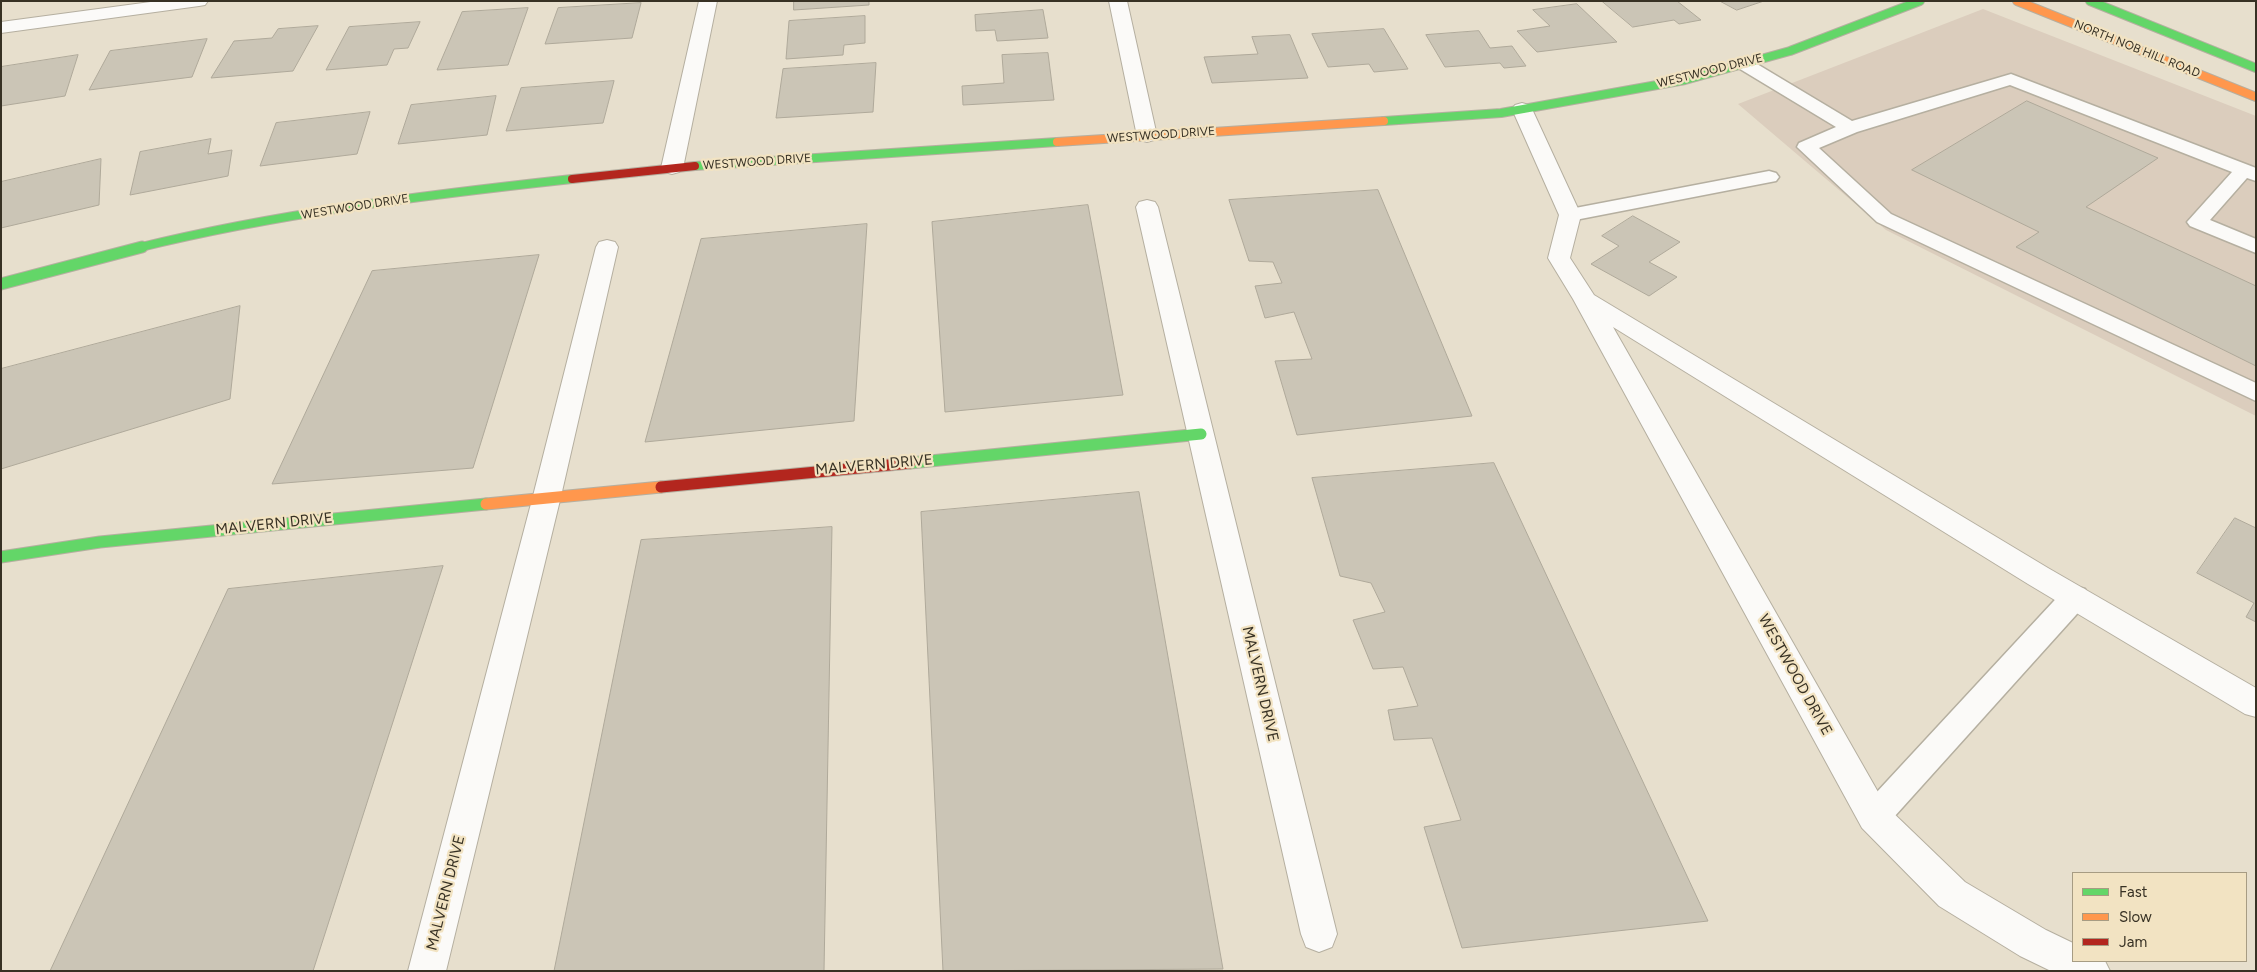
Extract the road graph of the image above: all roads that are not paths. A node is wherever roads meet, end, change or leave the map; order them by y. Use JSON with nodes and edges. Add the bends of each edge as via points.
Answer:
{"nodes":[{"id":1,"x":199,"y":1,"type":"edge"},
{"id":2,"x":708,"y":1,"type":"edge"},
{"id":3,"x":1118,"y":1,"type":"edge"},
{"id":4,"x":1920,"y":1,"type":"edge"},
{"id":5,"x":2018,"y":1,"type":"edge"},
{"id":6,"x":2090,"y":1,"type":"edge"},
{"id":7,"x":1,"y":28,"type":"edge"},
{"id":8,"x":1746,"y":65,"type":"junction"},
{"id":9,"x":2256,"y":68,"type":"edge"},
{"id":10,"x":2256,"y":97,"type":"edge"},
{"id":11,"x":1522,"y":109,"type":"junction"},
{"id":12,"x":1850,"y":128,"type":"junction"},
{"id":13,"x":1147,"y":136,"type":"junction"},
{"id":14,"x":672,"y":168,"type":"junction"},
{"id":15,"x":2250,"y":173,"type":"edge"},
{"id":16,"x":1769,"y":177,"type":"dead end"},
{"id":17,"x":1147,"y":206,"type":"dead end"},
{"id":18,"x":1570,"y":215,"type":"junction"},
{"id":19,"x":607,"y":247,"type":"dead end"},
{"id":20,"x":2256,"y":247,"type":"edge"},
{"id":21,"x":1,"y":284,"type":"edge"},
{"id":22,"x":1585,"y":299,"type":"junction"},
{"id":23,"x":2256,"y":393,"type":"edge"},
{"id":24,"x":1201,"y":434,"type":"junction"},
{"id":25,"x":548,"y":496,"type":"junction"},
{"id":26,"x":1,"y":557,"type":"edge"},
{"id":27,"x":2075,"y":598,"type":"junction"},
{"id":28,"x":2256,"y":704,"type":"edge"},
{"id":29,"x":1874,"y":817,"type":"junction"},
{"id":30,"x":1319,"y":934,"type":"dead end"},
{"id":31,"x":2072,"y":962,"type":"edge"},
{"id":32,"x":2072,"y":962,"type":"edge"},
{"id":33,"x":426,"y":971,"type":"edge"},
{"id":34,"x":2091,"y":971,"type":"edge"}],
"edges":[{"from":1,"to":7,"type":"street"},
{"from":2,"to":14,"type":"street"},
{"from":3,"to":13,"type":"street"},
{"from":4,"to":8,"type":"street","name":"WESTWOOD DRIVE"},
{"from":5,"to":10,"type":"street","name":"NORTH NOB HILL ROAD"},
{"from":6,"to":9,"type":"street","name":"NORTH NOB HILL ROAD"},
{"from":8,"to":11,"type":"street","name":"WESTWOOD DRIVE"},
{"from":8,"to":12,"type":"lane"},
{"from":11,"to":13,"type":"street","name":"WESTWOOD DRIVE"},
{"from":11,"to":18,"type":"street"},
{"from":12,"to":15,"type":"lane","via":[[2011,79]]},
{"from":12,"to":23,"type":"lane","via":[[1806,147],[1884,218]]},
{"from":13,"to":14,"type":"street","name":"WESTWOOD DRIVE"},
{"from":14,"to":21,"type":"street","name":"WESTWOOD DRIVE","via":[[448,192],[241,226],[48,270]]},
{"from":15,"to":20,"type":"lane","via":[[2197,222]]},
{"from":16,"to":18,"type":"lane"},
{"from":17,"to":24,"type":"street","name":"MALVERN DRIVE"},
{"from":18,"to":22,"type":"street","name":"WESTWOOD DRIVE","via":[[1559,258]]},
{"from":19,"to":25,"type":"street","name":"MALVERN DRIVE"},
{"from":22,"to":27,"type":"street","name":"WESTWOOD DRIVE"},
{"from":22,"to":29,"type":"street","name":"WESTWOOD DRIVE"},
{"from":24,"to":25,"type":"street","name":"MALVERN DRIVE"},
{"from":24,"to":30,"type":"street","name":"MALVERN DRIVE"},
{"from":25,"to":26,"type":"street","name":"MALVERN DRIVE","via":[[100,542]]},
{"from":25,"to":33,"type":"street","name":"MALVERN DRIVE"},
{"from":27,"to":28,"type":"street","name":"WESTWOOD DRIVE"},
{"from":27,"to":29,"type":"lane"},
{"from":29,"to":31,"type":"street","name":"WESTWOOD DRIVE","via":[[1952,894],[2033,943]]},
{"from":32,"to":34,"type":"street","name":"WESTWOOD DRIVE"}]}
